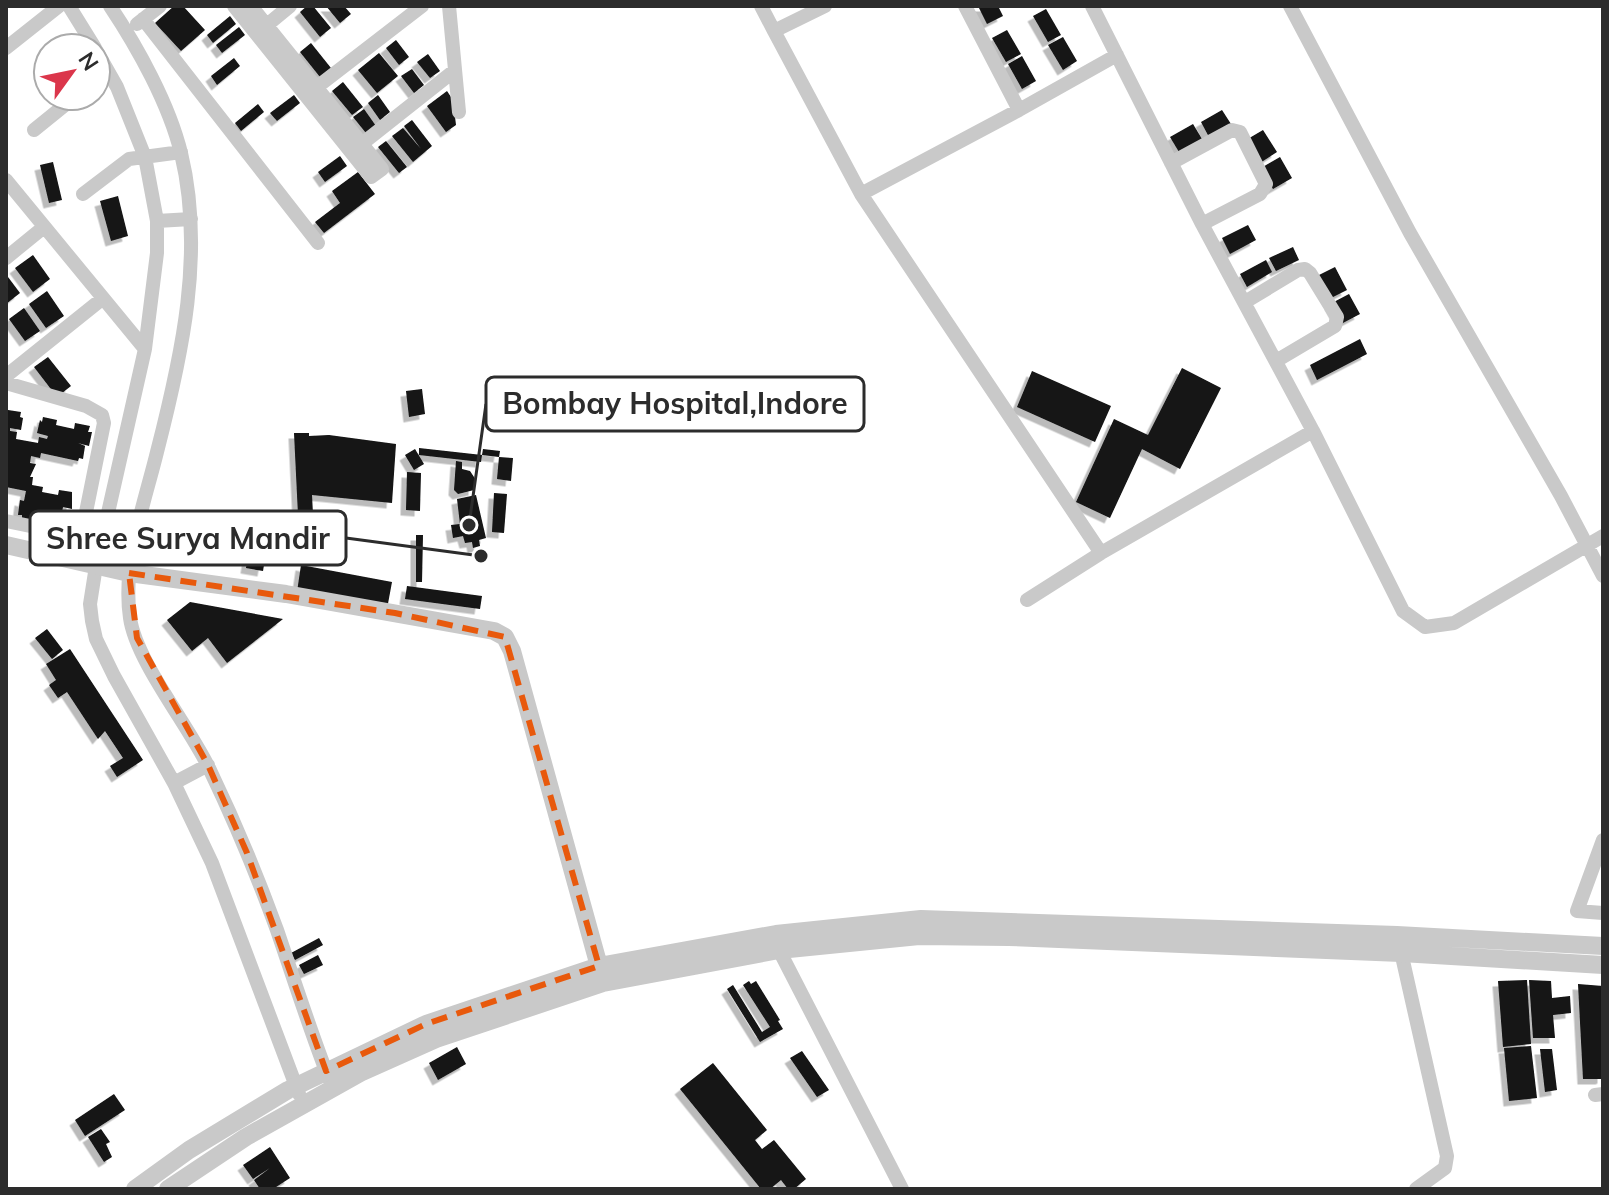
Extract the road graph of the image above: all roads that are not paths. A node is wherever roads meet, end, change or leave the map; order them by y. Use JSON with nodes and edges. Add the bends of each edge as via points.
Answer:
{"nodes":[{"id":1,"x":59,"y":6,"type":"edge"},
{"id":2,"x":69,"y":6,"type":"edge"},
{"id":3,"x":110,"y":6,"type":"edge"},
{"id":4,"x":160,"y":6,"type":"edge"},
{"id":5,"x":234,"y":6,"type":"edge"},
{"id":6,"x":251,"y":6,"type":"edge"},
{"id":7,"x":290,"y":6,"type":"edge"},
{"id":8,"x":422,"y":6,"type":"edge"},
{"id":9,"x":449,"y":6,"type":"edge"},
{"id":10,"x":761,"y":6,"type":"edge"},
{"id":11,"x":825,"y":6,"type":"edge"},
{"id":12,"x":965,"y":6,"type":"edge"},
{"id":13,"x":1092,"y":6,"type":"edge"},
{"id":14,"x":1290,"y":6,"type":"edge"},
{"id":15,"x":143,"y":19,"type":"junction"},
{"id":16,"x":267,"y":25,"type":"junction"},
{"id":17,"x":127,"y":31,"type":"junction"},
{"id":18,"x":774,"y":31,"type":"junction"},
{"id":19,"x":85,"y":32,"type":"edge"},
{"id":20,"x":6,"y":48,"type":"edge"},
{"id":21,"x":1117,"y":55,"type":"junction"},
{"id":22,"x":454,"y":71,"type":"junction"},
{"id":23,"x":317,"y":87,"type":"junction"},
{"id":24,"x":112,"y":90,"type":"edge"},
{"id":25,"x":1019,"y":110,"type":"junction"},
{"id":26,"x":56,"y":112,"type":"edge"},
{"id":27,"x":459,"y":112,"type":"dead end"},
{"id":28,"x":34,"y":130,"type":"dead end"},
{"id":29,"x":363,"y":143,"type":"junction"},
{"id":30,"x":181,"y":152,"type":"junction"},
{"id":31,"x":145,"y":157,"type":"junction"},
{"id":32,"x":1171,"y":163,"type":"junction"},
{"id":33,"x":6,"y":180,"type":"edge"},
{"id":34,"x":83,"y":194,"type":"dead end"},
{"id":35,"x":861,"y":194,"type":"junction"},
{"id":36,"x":191,"y":219,"type":"junction"},
{"id":37,"x":157,"y":221,"type":"junction"},
{"id":38,"x":1202,"y":224,"type":"junction"},
{"id":39,"x":44,"y":227,"type":"junction"},
{"id":40,"x":318,"y":243,"type":"dead end"},
{"id":41,"x":6,"y":258,"type":"edge"},
{"id":42,"x":102,"y":299,"type":"junction"},
{"id":43,"x":1245,"y":302,"type":"junction"},
{"id":44,"x":145,"y":349,"type":"junction"},
{"id":45,"x":1276,"y":361,"type":"junction"},
{"id":46,"x":6,"y":376,"type":"edge"},
{"id":47,"x":6,"y":383,"type":"edge"},
{"id":48,"x":1313,"y":431,"type":"junction"},
{"id":49,"x":6,"y":521,"type":"edge"},
{"id":50,"x":1603,"y":536,"type":"edge"},
{"id":51,"x":81,"y":537,"type":"junction"},
{"id":52,"x":101,"y":540,"type":"junction"},
{"id":53,"x":6,"y":545,"type":"edge"},
{"id":54,"x":1587,"y":546,"type":"junction"},
{"id":55,"x":1101,"y":553,"type":"junction"},
{"id":56,"x":96,"y":566,"type":"junction"},
{"id":57,"x":129,"y":573,"type":"junction"},
{"id":58,"x":1603,"y":576,"type":"edge"},
{"id":59,"x":1027,"y":600,"type":"dead end"},
{"id":60,"x":208,"y":765,"type":"junction"},
{"id":61,"x":174,"y":783,"type":"junction"},
{"id":62,"x":1603,"y":840,"type":"edge"},
{"id":63,"x":1603,"y":913,"type":"edge"},
{"id":64,"x":778,"y":942,"type":"junction"},
{"id":65,"x":1399,"y":944,"type":"junction"},
{"id":66,"x":1603,"y":946,"type":"edge"},
{"id":67,"x":1603,"y":965,"type":"edge"},
{"id":68,"x":601,"y":975,"type":"junction"},
{"id":69,"x":330,"y":1080,"type":"junction"},
{"id":70,"x":296,"y":1086,"type":"junction"},
{"id":71,"x":304,"y":1105,"type":"junction"},
{"id":72,"x":135,"y":1189,"type":"edge"},
{"id":73,"x":168,"y":1189,"type":"edge"},
{"id":74,"x":902,"y":1189,"type":"edge"},
{"id":75,"x":1416,"y":1189,"type":"edge"}],
"edges":[{"from":1,"to":20,"type":"street"},
{"from":2,"to":19,"type":"street"},
{"from":3,"to":17,"type":"street"},
{"from":4,"to":15,"type":"street"},
{"from":5,"to":29,"type":"street","via":[[371,177],[382,169]]},
{"from":6,"to":16,"type":"street"},
{"from":7,"to":16,"type":"street"},
{"from":8,"to":23,"type":"street"},
{"from":9,"to":22,"type":"street"},
{"from":10,"to":18,"type":"street"},
{"from":11,"to":18,"type":"street"},
{"from":12,"to":25,"type":"street"},
{"from":13,"to":21,"type":"street"},
{"from":14,"to":54,"type":"street","via":[[1410,233]]},
{"from":15,"to":17,"type":"street"},
{"from":15,"to":40,"type":"street"},
{"from":16,"to":23,"type":"street"},
{"from":17,"to":30,"type":"street","via":[[163,101]]},
{"from":18,"to":35,"type":"street"},
{"from":21,"to":25,"type":"street"},
{"from":21,"to":32,"type":"street"},
{"from":22,"to":27,"type":"street"},
{"from":22,"to":29,"type":"street"},
{"from":23,"to":29,"type":"street"},
{"from":24,"to":31,"type":"street","via":[[133,123]]},
{"from":25,"to":35,"type":"street"},
{"from":26,"to":28,"type":"street"},
{"from":30,"to":31,"type":"street"},
{"from":30,"to":36,"type":"street"},
{"from":31,"to":34,"type":"street","via":[[125,161]]},
{"from":31,"to":37,"type":"street"},
{"from":32,"to":38,"type":"street"},
{"from":32,"to":38,"type":"street","via":[[1232,130],[1245,139],[1264,189]]},
{"from":33,"to":39,"type":"street"},
{"from":35,"to":55,"type":"street"},
{"from":36,"to":37,"type":"street"},
{"from":36,"to":57,"type":"street","via":[[188,305]]},
{"from":37,"to":44,"type":"street"},
{"from":38,"to":43,"type":"street"},
{"from":39,"to":41,"type":"street"},
{"from":39,"to":42,"type":"street"},
{"from":42,"to":44,"type":"street"},
{"from":42,"to":46,"type":"street"},
{"from":43,"to":45,"type":"street"},
{"from":43,"to":45,"type":"street","via":[[1305,269],[1337,317],[1335,326]]},
{"from":44,"to":52,"type":"street"},
{"from":45,"to":48,"type":"street"},
{"from":47,"to":51,"type":"street","via":[[102,415]]},
{"from":48,"to":54,"type":"street","via":[[1403,611],[1425,627],[1454,623]]},
{"from":48,"to":55,"type":"street"},
{"from":49,"to":51,"type":"street"},
{"from":50,"to":54,"type":"street"},
{"from":51,"to":52,"type":"street"},
{"from":52,"to":56,"type":"street"},
{"from":53,"to":56,"type":"street"},
{"from":54,"to":58,"type":"street"},
{"from":55,"to":59,"type":"street"},
{"from":56,"to":57,"type":"street"},
{"from":56,"to":61,"type":"street","via":[[90,604],[96,639]]},
{"from":57,"to":60,"type":"street","via":[[131,623],[137,638]]},
{"from":57,"to":68,"type":"street","via":[[364,607],[505,637]]},
{"from":60,"to":61,"type":"street"},
{"from":60,"to":69,"type":"street","via":[[277,929]]},
{"from":61,"to":70,"type":"street","via":[[212,863]]},
{"from":62,"to":63,"type":"street","via":[[1577,911]]},
{"from":64,"to":65,"type":"street","via":[[919,936]]},
{"from":64,"to":68,"type":"street"},
{"from":64,"to":74,"type":"street"},
{"from":65,"to":66,"type":"street"},
{"from":65,"to":67,"type":"street"},
{"from":65,"to":75,"type":"street","via":[[1447,1156],[1445,1168]]},
{"from":68,"to":69,"type":"street","via":[[362,1072]]},
{"from":69,"to":70,"type":"street"},
{"from":69,"to":71,"type":"street"},
{"from":70,"to":71,"type":"street"},
{"from":70,"to":72,"type":"street"},
{"from":71,"to":73,"type":"street"}]}
